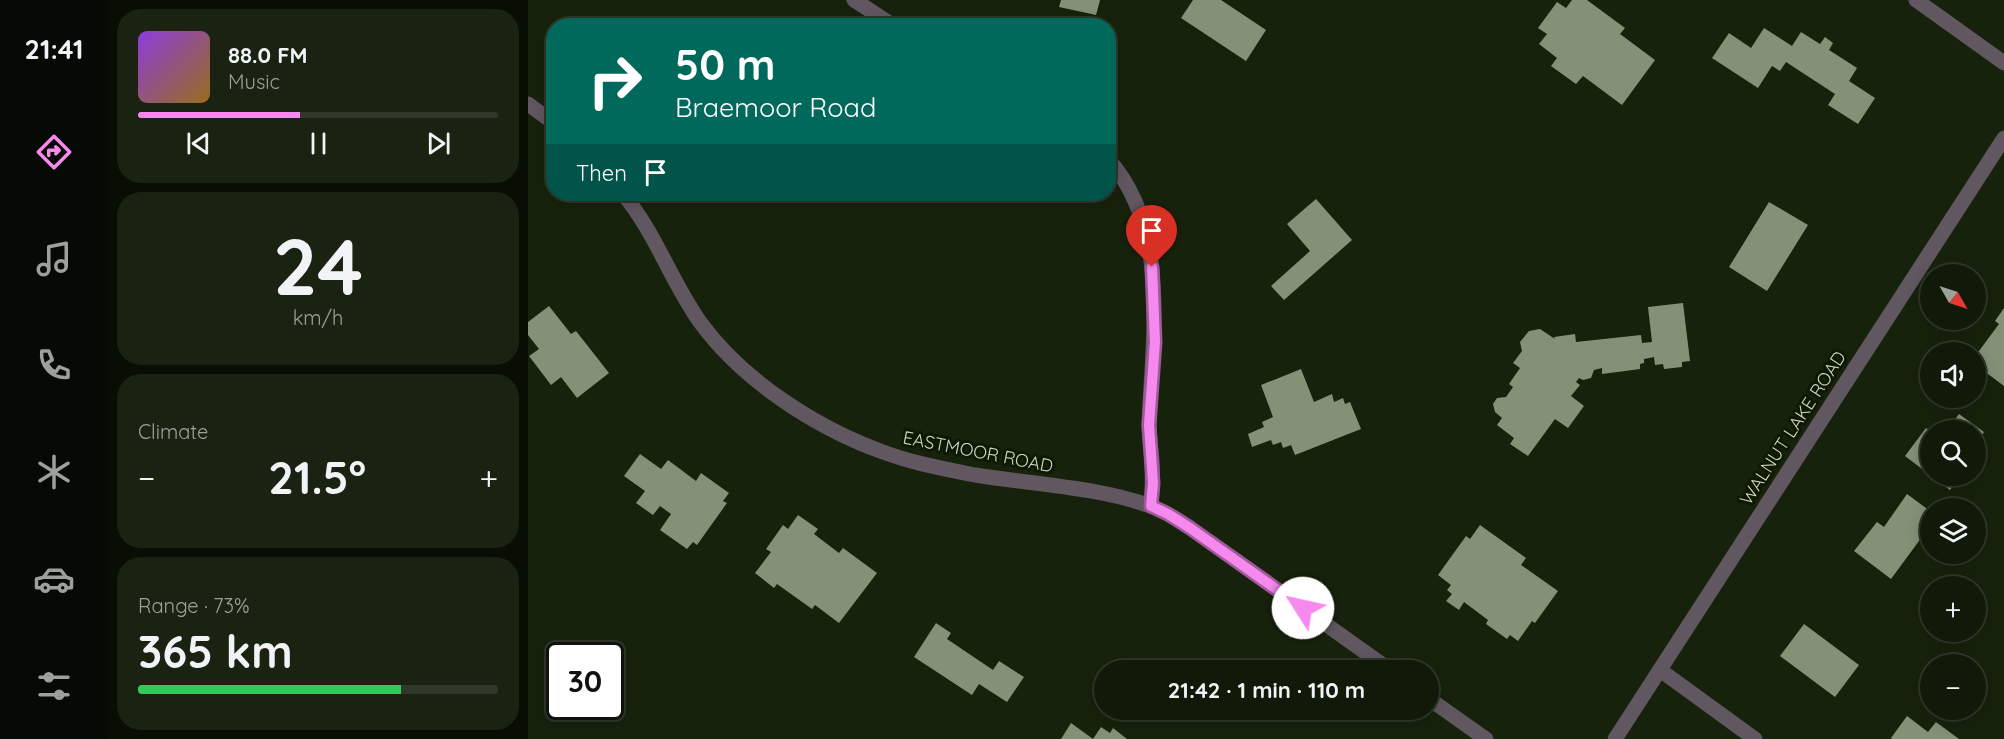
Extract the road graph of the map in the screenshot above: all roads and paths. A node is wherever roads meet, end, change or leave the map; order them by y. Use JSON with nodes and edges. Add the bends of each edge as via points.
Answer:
{"nodes":[{"id":1,"x":854,"y":0,"type":"edge"},
{"id":2,"x":1916,"y":0,"type":"edge"},
{"id":3,"x":882,"y":18,"type":"edge"},
{"id":4,"x":2004,"y":63,"type":"edge"},
{"id":5,"x":528,"y":104,"type":"edge"},
{"id":6,"x":546,"y":117,"type":"edge"},
{"id":7,"x":2004,"y":138,"type":"edge"},
{"id":8,"x":1116,"y":170,"type":"edge"},
{"id":9,"x":628,"y":201,"type":"edge"},
{"id":10,"x":1151,"y":506,"type":"junction"},
{"id":11,"x":1376,"y":660,"type":"edge"},
{"id":12,"x":1660,"y":670,"type":"junction"},
{"id":13,"x":1439,"y":706,"type":"edge"},
{"id":14,"x":1486,"y":739,"type":"edge"},
{"id":15,"x":1615,"y":739,"type":"edge"},
{"id":16,"x":1755,"y":739,"type":"edge"}],
"edges":[{"from":1,"to":3,"type":"street"},
{"from":2,"to":4,"type":"street"},
{"from":5,"to":6,"type":"street"},
{"from":7,"to":12,"type":"street","name":"WALNUT LAKE ROAD"},
{"from":8,"to":10,"type":"street","via":[[1132,192],[1152,267],[1155,342],[1149,425]]},
{"from":9,"to":10,"type":"street","name":"EASTMOOR ROAD","via":[[702,324],[729,356],[759,382],[810,417],[852,440],[924,464],[1104,494]]},
{"from":10,"to":11,"type":"street","name":"EASTMOOR ROAD","via":[[1190,528]]},
{"from":12,"to":15,"type":"street","name":"WALNUT LAKE ROAD"},
{"from":12,"to":16,"type":"street"},
{"from":13,"to":14,"type":"street"}]}
